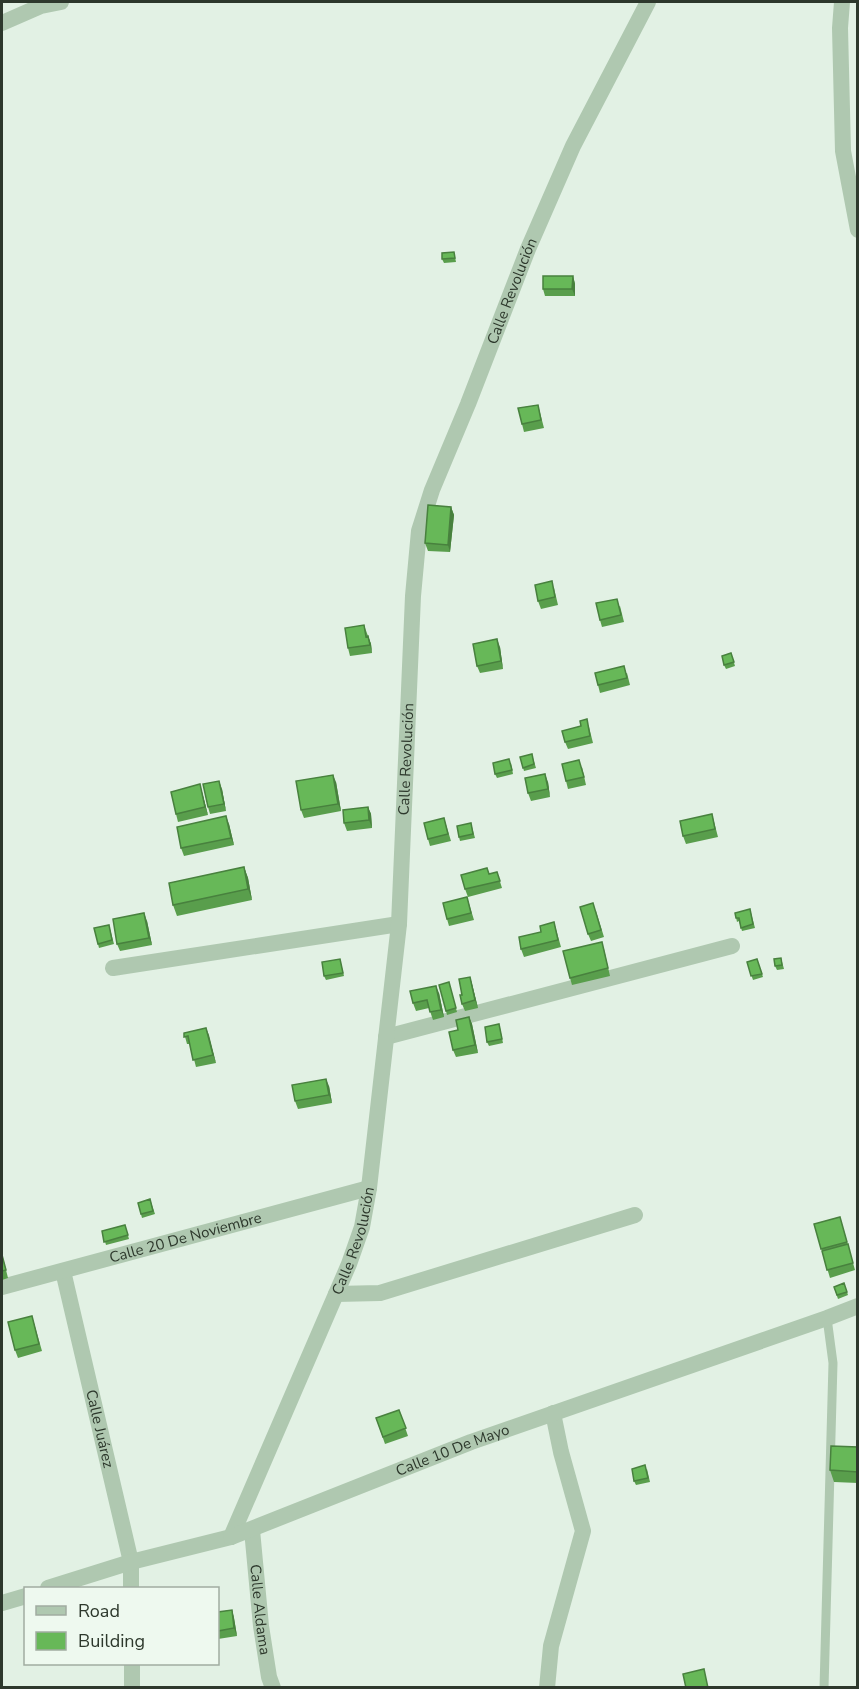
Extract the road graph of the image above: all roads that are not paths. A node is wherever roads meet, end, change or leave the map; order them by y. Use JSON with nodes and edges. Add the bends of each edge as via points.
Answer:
{"nodes":[{"id":1,"x":62,"y":2,"type":"edge"},
{"id":2,"x":648,"y":2,"type":"edge"},
{"id":3,"x":842,"y":2,"type":"edge"},
{"id":4,"x":2,"y":23,"type":"edge"},
{"id":5,"x":858,"y":230,"type":"edge"},
{"id":6,"x":399,"y":924,"type":"junction"},
{"id":7,"x":732,"y":946,"type":"dead end"},
{"id":8,"x":113,"y":968,"type":"dead end"},
{"id":9,"x":386,"y":1037,"type":"junction"},
{"id":10,"x":369,"y":1188,"type":"junction"},
{"id":11,"x":635,"y":1215,"type":"dead end"},
{"id":12,"x":63,"y":1271,"type":"junction"},
{"id":13,"x":2,"y":1287,"type":"edge"},
{"id":14,"x":336,"y":1294,"type":"junction"},
{"id":15,"x":858,"y":1306,"type":"edge"},
{"id":16,"x":827,"y":1318,"type":"junction"},
{"id":17,"x":553,"y":1413,"type":"junction"},
{"id":18,"x":252,"y":1530,"type":"junction"},
{"id":19,"x":231,"y":1537,"type":"junction"},
{"id":20,"x":130,"y":1562,"type":"junction"},
{"id":21,"x":51,"y":1587,"type":"edge"},
{"id":22,"x":131,"y":1587,"type":"edge"},
{"id":23,"x":24,"y":1597,"type":"edge"},
{"id":24,"x":2,"y":1604,"type":"edge"},
{"id":25,"x":132,"y":1665,"type":"edge"},
{"id":26,"x":132,"y":1688,"type":"edge"},
{"id":27,"x":273,"y":1688,"type":"edge"},
{"id":28,"x":547,"y":1688,"type":"edge"},
{"id":29,"x":824,"y":1688,"type":"edge"}],
"edges":[{"from":1,"to":4,"type":"street","via":[[41,6]]},
{"from":2,"to":6,"type":"street","name":"Calle Revolución","via":[[573,146],[528,249],[419,531]]},
{"from":3,"to":5,"type":"street","via":[[843,151]]},
{"from":6,"to":8,"type":"street"},
{"from":6,"to":9,"type":"street","name":"Calle Revolución"},
{"from":7,"to":9,"type":"street"},
{"from":9,"to":10,"type":"street","name":"Calle Revolución"},
{"from":10,"to":12,"type":"street","name":"Calle 20 De Noviembre"},
{"from":10,"to":14,"type":"street","name":"Calle Revolución","via":[[362,1227]]},
{"from":11,"to":14,"type":"street","via":[[380,1293]]},
{"from":12,"to":13,"type":"street","name":"Calle 20 De Noviembre"},
{"from":12,"to":20,"type":"street","name":"Calle Juárez"},
{"from":14,"to":19,"type":"street","name":"Calle Revolución"},
{"from":15,"to":16,"type":"street","name":"Calle 10 De Mayo"},
{"from":16,"to":17,"type":"street","name":"Calle 10 De Mayo"},
{"from":16,"to":29,"type":"lane","via":[[833,1363]]},
{"from":17,"to":18,"type":"street","name":"Calle 10 De Mayo"},
{"from":17,"to":28,"type":"street","via":[[583,1531],[550,1646]]},
{"from":18,"to":19,"type":"street","name":"Calle 10 De Mayo"},
{"from":18,"to":27,"type":"street","name":"Calle Aldama","via":[[261,1626]]},
{"from":19,"to":20,"type":"street","name":"Calle 10 De Mayo"},
{"from":20,"to":21,"type":"street","name":"Calle 10 De Mayo"},
{"from":20,"to":22,"type":"street","name":"Calle Juárez"},
{"from":23,"to":24,"type":"street"},
{"from":25,"to":26,"type":"street"}]}
